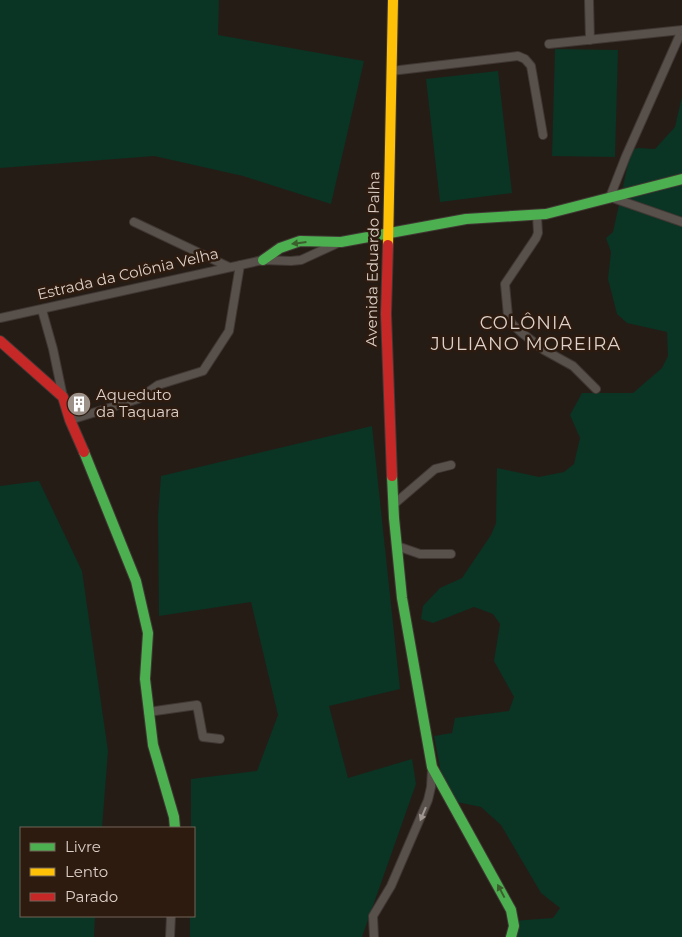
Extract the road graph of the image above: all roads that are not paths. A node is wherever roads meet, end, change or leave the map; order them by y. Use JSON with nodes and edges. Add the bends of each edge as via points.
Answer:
{"nodes":[{"id":1,"x":393,"y":0,"type":"edge"},
{"id":2,"x":588,"y":0,"type":"edge"},
{"id":3,"x":682,"y":30,"type":"edge"},
{"id":4,"x":590,"y":40,"type":"junction"},
{"id":5,"x":549,"y":44,"type":"dead end"},
{"id":6,"x":391,"y":71,"type":"junction"},
{"id":7,"x":543,"y":135,"type":"dead end"},
{"id":8,"x":682,"y":179,"type":"edge"},
{"id":9,"x":610,"y":197,"type":"junction"},
{"id":10,"x":537,"y":216,"type":"junction"},
{"id":11,"x":134,"y":222,"type":"dead end"},
{"id":12,"x":682,"y":222,"type":"edge"},
{"id":13,"x":387,"y":233,"type":"junction"},
{"id":14,"x":341,"y":242,"type":"junction"},
{"id":15,"x":263,"y":260,"type":"junction"},
{"id":16,"x":240,"y":266,"type":"junction"},
{"id":17,"x":229,"y":267,"type":"junction"},
{"id":18,"x":42,"y":310,"type":"junction"},
{"id":19,"x":0,"y":318,"type":"edge"},
{"id":20,"x":0,"y":341,"type":"edge"},
{"id":21,"x":596,"y":389,"type":"dead end"},
{"id":22,"x":63,"y":397,"type":"junction"},
{"id":23,"x":69,"y":416,"type":"junction"},
{"id":24,"x":451,"y":465,"type":"dead end"},
{"id":25,"x":393,"y":505,"type":"junction"},
{"id":26,"x":397,"y":546,"type":"junction"},
{"id":27,"x":451,"y":554,"type":"dead end"},
{"id":28,"x":148,"y":712,"type":"junction"},
{"id":29,"x":220,"y":739,"type":"dead end"},
{"id":30,"x":432,"y":767,"type":"junction"},
{"id":31,"x":175,"y":827,"type":"edge"},
{"id":32,"x":171,"y":917,"type":"edge"},
{"id":33,"x":170,"y":937,"type":"edge"},
{"id":34,"x":374,"y":937,"type":"edge"},
{"id":35,"x":512,"y":937,"type":"edge"}],
"edges":[{"from":1,"to":6,"type":"street","name":"Avenida Eduardo Palha"},
{"from":2,"to":4,"type":"street"},
{"from":3,"to":4,"type":"street"},
{"from":3,"to":9,"type":"street"},
{"from":4,"to":5,"type":"street"},
{"from":6,"to":7,"type":"street","via":[[518,56],[531,66]]},
{"from":6,"to":13,"type":"street","name":"Avenida Eduardo Palha"},
{"from":8,"to":9,"type":"street","name":"Estrada da Colônia Velha"},
{"from":9,"to":10,"type":"street","name":"Estrada da Colônia Velha"},
{"from":9,"to":12,"type":"street"},
{"from":10,"to":13,"type":"street","name":"Estrada da Colônia Velha","via":[[466,219]]},
{"from":10,"to":21,"type":"street","via":[[536,238],[505,284],[508,316],[522,333],[573,366]]},
{"from":11,"to":17,"type":"street"},
{"from":13,"to":14,"type":"street","name":"Estrada da Colônia Velha"},
{"from":13,"to":25,"type":"street","name":"Avenida Eduardo Palha","via":[[388,394]]},
{"from":14,"to":15,"type":"street","name":"Estrada da Colônia Velha","via":[[301,260]]},
{"from":14,"to":15,"type":"street","name":"Estrada da Colônia Velha","one_way":true,"via":[[300,241],[280,248]]},
{"from":15,"to":16,"type":"street","name":"Estrada da Colônia Velha"},
{"from":16,"to":17,"type":"street","name":"Estrada da Colônia Velha"},
{"from":16,"to":23,"type":"street","via":[[229,331],[203,371],[158,385],[138,399]]},
{"from":17,"to":18,"type":"street","name":"Estrada da Colônia Velha"},
{"from":18,"to":19,"type":"street","name":"Estrada da Colônia Velha"},
{"from":18,"to":22,"type":"street"},
{"from":20,"to":22,"type":"street"},
{"from":22,"to":23,"type":"street"},
{"from":23,"to":28,"type":"street","via":[[136,581],[148,633],[145,679]]},
{"from":24,"to":25,"type":"street","via":[[435,469]]},
{"from":25,"to":26,"type":"street","name":"Avenida Eduardo Palha"},
{"from":26,"to":27,"type":"street","via":[[420,554]]},
{"from":26,"to":30,"type":"street","name":"Avenida Eduardo Palha","via":[[402,598]]},
{"from":28,"to":29,"type":"street","via":[[197,705],[203,737]]},
{"from":28,"to":31,"type":"street","via":[[153,745]]},
{"from":30,"to":34,"type":"street","one_way":true,"via":[[428,800],[391,886],[373,916]]},
{"from":35,"to":30,"type":"street","name":"Avenida Eduardo Palha","one_way":true,"via":[[511,910]]},
{"from":32,"to":33,"type":"street"}]}
